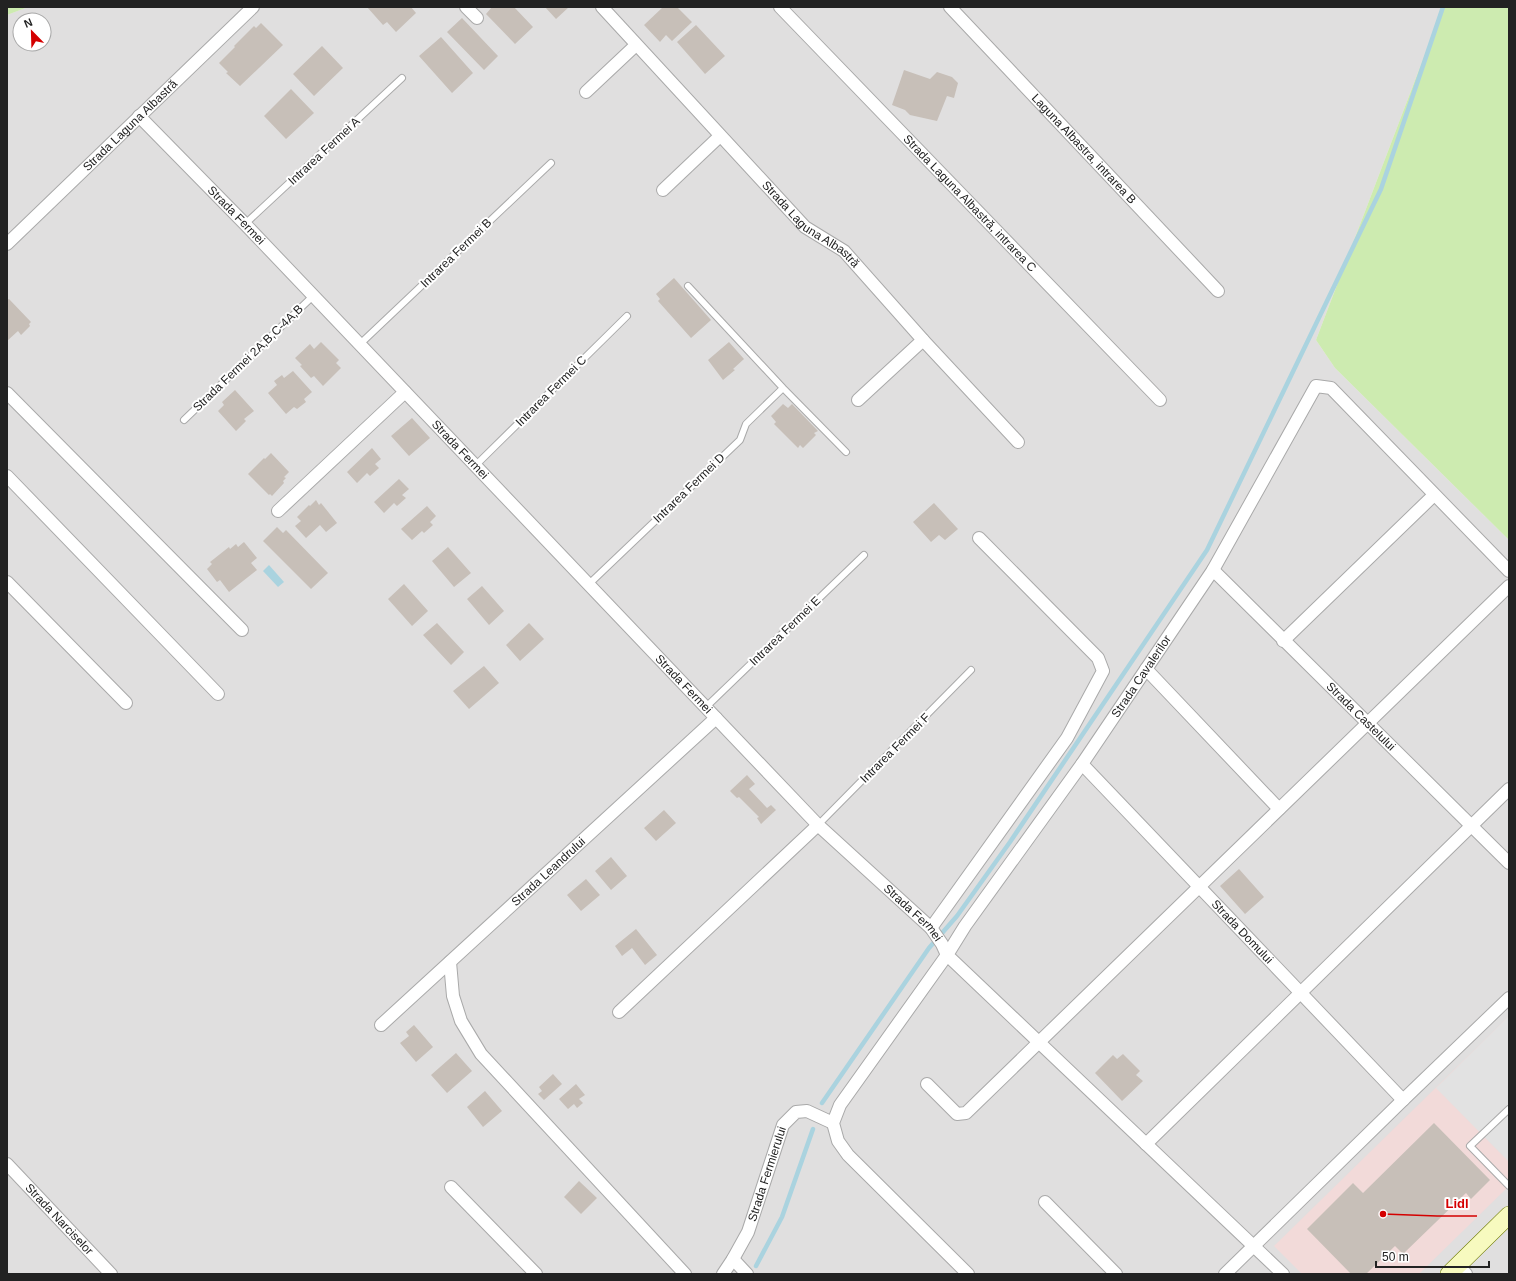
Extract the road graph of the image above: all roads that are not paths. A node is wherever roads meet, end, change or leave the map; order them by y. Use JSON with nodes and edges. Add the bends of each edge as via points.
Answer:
{"nodes":[{"id":1,"x":253,"y":7,"type":"edge"},
{"id":2,"x":466,"y":7,"type":"edge"},
{"id":3,"x":602,"y":7,"type":"edge"},
{"id":4,"x":780,"y":7,"type":"edge"},
{"id":5,"x":950,"y":7,"type":"edge"},
{"id":6,"x":477,"y":18,"type":"dead end"},
{"id":7,"x":636,"y":44,"type":"junction"},
{"id":8,"x":402,"y":78,"type":"dead end"},
{"id":9,"x":586,"y":92,"type":"dead end"},
{"id":10,"x":140,"y":116,"type":"junction"},
{"id":11,"x":720,"y":136,"type":"junction"},
{"id":12,"x":551,"y":163,"type":"dead end"},
{"id":13,"x":663,"y":190,"type":"dead end"},
{"id":14,"x":245,"y":224,"type":"junction"},
{"id":15,"x":7,"y":244,"type":"edge"},
{"id":16,"x":688,"y":286,"type":"dead end"},
{"id":17,"x":1218,"y":291,"type":"dead end"},
{"id":18,"x":313,"y":296,"type":"junction"},
{"id":19,"x":627,"y":316,"type":"dead end"},
{"id":20,"x":922,"y":340,"type":"junction"},
{"id":21,"x":360,"y":344,"type":"junction"},
{"id":22,"x":783,"y":388,"type":"junction"},
{"id":23,"x":7,"y":392,"type":"edge"},
{"id":24,"x":405,"y":392,"type":"junction"},
{"id":25,"x":858,"y":400,"type":"dead end"},
{"id":26,"x":1160,"y":400,"type":"dead end"},
{"id":27,"x":184,"y":420,"type":"dead end"},
{"id":28,"x":1018,"y":442,"type":"dead end"},
{"id":29,"x":846,"y":452,"type":"dead end"},
{"id":30,"x":476,"y":466,"type":"junction"},
{"id":31,"x":7,"y":476,"type":"edge"},
{"id":32,"x":1434,"y":495,"type":"junction"},
{"id":33,"x":278,"y":511,"type":"dead end"},
{"id":34,"x":979,"y":538,"type":"dead end"},
{"id":35,"x":864,"y":555,"type":"dead end"},
{"id":36,"x":1213,"y":570,"type":"junction"},
{"id":37,"x":1509,"y":571,"type":"edge"},
{"id":38,"x":7,"y":582,"type":"edge"},
{"id":39,"x":589,"y":584,"type":"junction"},
{"id":40,"x":1509,"y":586,"type":"edge"},
{"id":41,"x":242,"y":630,"type":"dead end"},
{"id":42,"x":1283,"y":641,"type":"junction"},
{"id":43,"x":1146,"y":669,"type":"junction"},
{"id":44,"x":971,"y":670,"type":"dead end"},
{"id":45,"x":218,"y":694,"type":"dead end"},
{"id":46,"x":126,"y":703,"type":"dead end"},
{"id":47,"x":706,"y":707,"type":"junction"},
{"id":48,"x":716,"y":718,"type":"junction"},
{"id":49,"x":1367,"y":723,"type":"junction"},
{"id":50,"x":1082,"y":764,"type":"junction"},
{"id":51,"x":1509,"y":789,"type":"edge"},
{"id":52,"x":1279,"y":809,"type":"junction"},
{"id":53,"x":818,"y":825,"type":"junction"},
{"id":54,"x":1472,"y":826,"type":"junction"},
{"id":55,"x":1509,"y":863,"type":"edge"},
{"id":56,"x":1199,"y":886,"type":"junction"},
{"id":57,"x":931,"y":928,"type":"junction"},
{"id":58,"x":947,"y":955,"type":"junction"},
{"id":59,"x":450,"y":962,"type":"junction"},
{"id":60,"x":1301,"y":993,"type":"junction"},
{"id":61,"x":1509,"y":998,"type":"edge"},
{"id":62,"x":619,"y":1012,"type":"dead end"},
{"id":63,"x":381,"y":1025,"type":"dead end"},
{"id":64,"x":1038,"y":1042,"type":"junction"},
{"id":65,"x":927,"y":1084,"type":"dead end"},
{"id":66,"x":1403,"y":1100,"type":"junction"},
{"id":67,"x":1509,"y":1109,"type":"edge"},
{"id":68,"x":833,"y":1124,"type":"junction"},
{"id":69,"x":1146,"y":1144,"type":"junction"},
{"id":70,"x":7,"y":1164,"type":"edge"},
{"id":71,"x":1509,"y":1186,"type":"edge"},
{"id":72,"x":451,"y":1187,"type":"dead end"},
{"id":73,"x":1045,"y":1202,"type":"dead end"},
{"id":74,"x":1509,"y":1215,"type":"edge"},
{"id":75,"x":1254,"y":1246,"type":"junction"},
{"id":76,"x":733,"y":1259,"type":"junction"},
{"id":77,"x":1458,"y":1271,"type":"edge"},
{"id":78,"x":111,"y":1274,"type":"edge"},
{"id":79,"x":536,"y":1274,"type":"edge"},
{"id":80,"x":685,"y":1274,"type":"edge"},
{"id":81,"x":723,"y":1274,"type":"edge"},
{"id":82,"x":747,"y":1274,"type":"edge"},
{"id":83,"x":968,"y":1274,"type":"edge"},
{"id":84,"x":1116,"y":1274,"type":"edge"},
{"id":85,"x":1225,"y":1274,"type":"edge"},
{"id":86,"x":1283,"y":1274,"type":"edge"}],
"edges":[{"from":1,"to":10,"type":"street","name":"Strada Laguna Albastră"},
{"from":2,"to":6,"type":"street"},
{"from":3,"to":7,"type":"street","name":"Strada Laguna Albastră"},
{"from":4,"to":26,"type":"street","name":"Strada Laguna Albastră, intrarea C"},
{"from":5,"to":17,"type":"street","name":"Laguna Albastra, intrarea B"},
{"from":7,"to":9,"type":"street"},
{"from":7,"to":11,"type":"street","name":"Strada Laguna Albastră"},
{"from":8,"to":14,"type":"lane","name":"Intrarea Fermei A"},
{"from":10,"to":14,"type":"street","name":"Strada Fermei"},
{"from":10,"to":15,"type":"street","name":"Strada Laguna Albastră"},
{"from":11,"to":13,"type":"street"},
{"from":11,"to":20,"type":"street","name":"Strada Laguna Albastră","via":[[805,227],[844,251]]},
{"from":12,"to":21,"type":"lane","name":"Intrarea Fermei B"},
{"from":14,"to":18,"type":"street","name":"Strada Fermei"},
{"from":16,"to":22,"type":"lane"},
{"from":18,"to":21,"type":"street","name":"Strada Fermei"},
{"from":18,"to":27,"type":"lane","name":"Strada Fermei 2A,B,C-4A,B"},
{"from":19,"to":30,"type":"lane","name":"Intrarea Fermei C"},
{"from":20,"to":25,"type":"street"},
{"from":20,"to":28,"type":"street","name":"Strada Laguna Albastră"},
{"from":21,"to":24,"type":"street","name":"Strada Fermei"},
{"from":22,"to":29,"type":"lane"},
{"from":22,"to":39,"type":"lane","name":"Intrarea Fermei D","via":[[746,424],[740,440]]},
{"from":23,"to":41,"type":"street"},
{"from":24,"to":30,"type":"street","name":"Strada Fermei"},
{"from":24,"to":33,"type":"street"},
{"from":30,"to":39,"type":"street","name":"Strada Fermei"},
{"from":31,"to":45,"type":"street"},
{"from":32,"to":36,"type":"street","name":"Strada Cavalerilor","via":[[1331,388],[1316,386]]},
{"from":32,"to":37,"type":"street"},
{"from":32,"to":42,"type":"street"},
{"from":34,"to":57,"type":"street","via":[[1098,658],[1103,672],[1067,738]]},
{"from":35,"to":47,"type":"lane","name":"Intrarea Fermei E"},
{"from":36,"to":42,"type":"street","name":"Strada Castelului"},
{"from":36,"to":43,"type":"street","name":"Strada Cavalerilor"},
{"from":38,"to":46,"type":"street"},
{"from":39,"to":47,"type":"street","name":"Strada Fermei"},
{"from":40,"to":49,"type":"street"},
{"from":42,"to":49,"type":"street","name":"Strada Castelului"},
{"from":43,"to":50,"type":"street","name":"Strada Cavalerilor"},
{"from":43,"to":52,"type":"street"},
{"from":44,"to":53,"type":"lane","name":"Intrarea Fermei F"},
{"from":47,"to":48,"type":"street","name":"Strada Fermei"},
{"from":48,"to":53,"type":"street","name":"Strada Fermei"},
{"from":48,"to":59,"type":"street","name":"Strada Leandrului"},
{"from":49,"to":52,"type":"street"},
{"from":49,"to":54,"type":"street","name":"Strada Castelului"},
{"from":50,"to":56,"type":"street","name":"Strada Domului"},
{"from":50,"to":58,"type":"street","name":"Strada Cavalerilor","via":[[965,926]]},
{"from":51,"to":54,"type":"street"},
{"from":52,"to":56,"type":"street"},
{"from":53,"to":57,"type":"street","name":"Strada Fermei"},
{"from":53,"to":62,"type":"street"},
{"from":54,"to":55,"type":"street","name":"Strada Castelului"},
{"from":54,"to":60,"type":"street"},
{"from":56,"to":60,"type":"street","name":"Strada Domului"},
{"from":56,"to":64,"type":"street"},
{"from":57,"to":58,"type":"street","name":"Strada Fermei"},
{"from":58,"to":64,"type":"street"},
{"from":58,"to":68,"type":"street","name":"Strada Fermei","via":[[840,1105]]},
{"from":59,"to":63,"type":"street","name":"Strada Leandrului"},
{"from":59,"to":80,"type":"street","via":[[453,996],[460,1021],[481,1054]]},
{"from":60,"to":66,"type":"street","name":"Strada Domului"},
{"from":60,"to":69,"type":"street"},
{"from":61,"to":66,"type":"street"},
{"from":64,"to":65,"type":"street","via":[[966,1113],[957,1114]]},
{"from":64,"to":69,"type":"street"},
{"from":66,"to":75,"type":"street"},
{"from":67,"to":71,"type":"lane","via":[[1470,1146]]},
{"from":68,"to":76,"type":"street","name":"Strada Fermierului","via":[[807,1111],[796,1112],[783,1125],[748,1232]]},
{"from":68,"to":83,"type":"street","via":[[838,1141],[848,1155]]},
{"from":69,"to":75,"type":"street"},
{"from":70,"to":78,"type":"street","name":"Strada Narciselor"},
{"from":72,"to":79,"type":"street"},
{"from":73,"to":84,"type":"street"},
{"from":74,"to":77,"type":"main road"},
{"from":75,"to":85,"type":"street"},
{"from":75,"to":86,"type":"street"},
{"from":76,"to":81,"type":"street","name":"Strada Fermierului"},
{"from":76,"to":82,"type":"street"}]}
